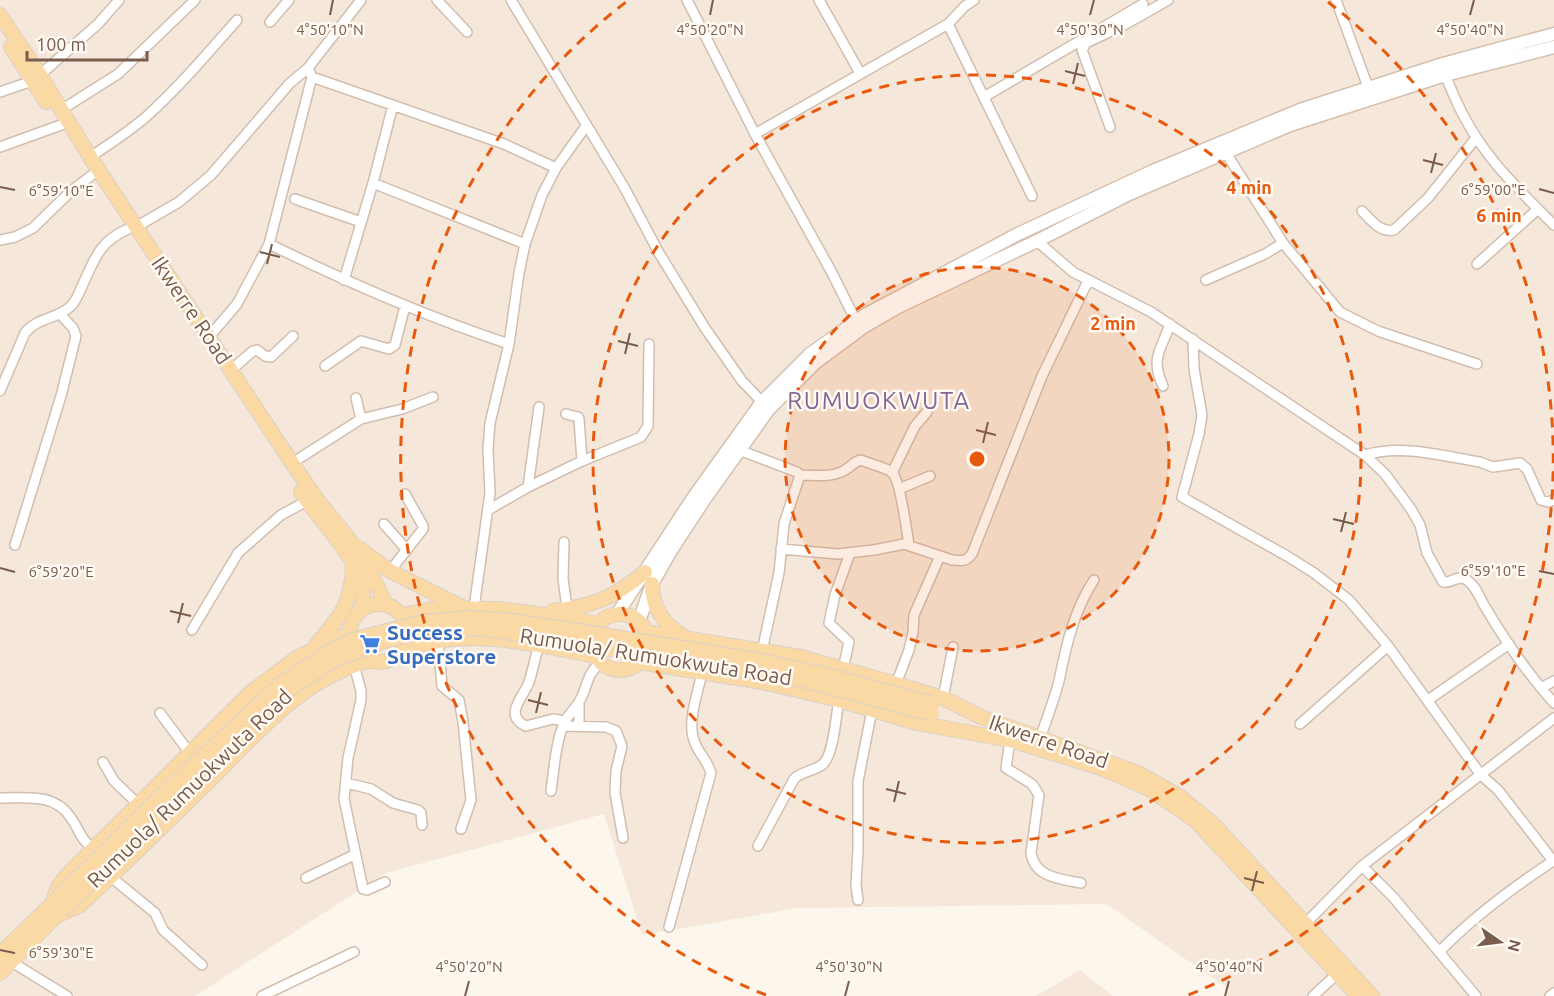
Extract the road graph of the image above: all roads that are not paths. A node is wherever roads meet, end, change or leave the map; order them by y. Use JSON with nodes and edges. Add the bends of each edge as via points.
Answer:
{"nodes":[{"id":1,"x":106,"y":0,"type":"edge"},
{"id":2,"x":195,"y":0,"type":"edge"},
{"id":3,"x":289,"y":0,"type":"edge"},
{"id":4,"x":361,"y":0,"type":"edge"},
{"id":5,"x":437,"y":0,"type":"edge"},
{"id":6,"x":511,"y":0,"type":"edge"},
{"id":7,"x":687,"y":0,"type":"edge"},
{"id":8,"x":819,"y":0,"type":"edge"},
{"id":9,"x":974,"y":0,"type":"edge"},
{"id":10,"x":1168,"y":0,"type":"edge"},
{"id":11,"x":1336,"y":0,"type":"edge"},
{"id":12,"x":964,"y":3,"type":"edge"},
{"id":13,"x":116,"y":4,"type":"edge"},
{"id":14,"x":1143,"y":4,"type":"dead end"},
{"id":15,"x":0,"y":15,"type":"edge"},
{"id":16,"x":237,"y":20,"type":"dead end"},
{"id":17,"x":270,"y":22,"type":"dead end"},
{"id":18,"x":948,"y":24,"type":"junction"},
{"id":19,"x":4,"y":32,"type":"edge"},
{"id":20,"x":467,"y":32,"type":"dead end"},
{"id":21,"x":1554,"y":34,"type":"edge"},
{"id":22,"x":1554,"y":47,"type":"edge"},
{"id":23,"x":1444,"y":70,"type":"junction"},
{"id":24,"x":310,"y":72,"type":"junction"},
{"id":25,"x":860,"y":73,"type":"junction"},
{"id":26,"x":36,"y":78,"type":"junction"},
{"id":27,"x":1368,"y":87,"type":"junction"},
{"id":28,"x":0,"y":92,"type":"edge"},
{"id":29,"x":984,"y":97,"type":"junction"},
{"id":30,"x":393,"y":105,"type":"junction"},
{"id":31,"x":61,"y":110,"type":"junction"},
{"id":32,"x":61,"y":125,"type":"junction"},
{"id":33,"x":586,"y":126,"type":"junction"},
{"id":34,"x":1110,"y":127,"type":"dead end"},
{"id":35,"x":755,"y":134,"type":"junction"},
{"id":36,"x":1476,"y":138,"type":"junction"},
{"id":37,"x":0,"y":147,"type":"edge"},
{"id":38,"x":1226,"y":153,"type":"junction"},
{"id":39,"x":90,"y":157,"type":"junction"},
{"id":40,"x":556,"y":168,"type":"junction"},
{"id":41,"x":92,"y":175,"type":"junction"},
{"id":42,"x":373,"y":183,"type":"junction"},
{"id":43,"x":1032,"y":196,"type":"dead end"},
{"id":44,"x":295,"y":199,"type":"dead end"},
{"id":45,"x":1538,"y":209,"type":"junction"},
{"id":46,"x":1362,"y":211,"type":"dead end"},
{"id":47,"x":361,"y":222,"type":"junction"},
{"id":48,"x":1554,"y":225,"type":"edge"},
{"id":49,"x":132,"y":228,"type":"junction"},
{"id":50,"x":0,"y":240,"type":"edge"},
{"id":51,"x":1037,"y":241,"type":"junction"},
{"id":52,"x":1283,"y":243,"type":"junction"},
{"id":53,"x":269,"y":244,"type":"junction"},
{"id":54,"x":525,"y":244,"type":"junction"},
{"id":55,"x":1477,"y":264,"type":"dead end"},
{"id":56,"x":344,"y":280,"type":"junction"},
{"id":57,"x":1206,"y":280,"type":"dead end"},
{"id":58,"x":1088,"y":281,"type":"junction"},
{"id":59,"x":405,"y":306,"type":"junction"},
{"id":60,"x":60,"y":314,"type":"junction"},
{"id":61,"x":856,"y":321,"type":"junction"},
{"id":62,"x":1170,"y":324,"type":"junction"},
{"id":63,"x":292,"y":336,"type":"dead end"},
{"id":64,"x":209,"y":337,"type":"junction"},
{"id":65,"x":1193,"y":339,"type":"junction"},
{"id":66,"x":509,"y":344,"type":"junction"},
{"id":67,"x":649,"y":344,"type":"dead end"},
{"id":68,"x":1476,"y":364,"type":"dead end"},
{"id":69,"x":324,"y":366,"type":"dead end"},
{"id":70,"x":231,"y":370,"type":"junction"},
{"id":71,"x":1163,"y":387,"type":"dead end"},
{"id":72,"x":0,"y":391,"type":"edge"},
{"id":73,"x":433,"y":397,"type":"dead end"},
{"id":74,"x":356,"y":398,"type":"dead end"},
{"id":75,"x":766,"y":405,"type":"junction"},
{"id":76,"x":538,"y":406,"type":"dead end"},
{"id":77,"x":927,"y":412,"type":"dead end"},
{"id":78,"x":566,"y":414,"type":"dead end"},
{"id":79,"x":361,"y":419,"type":"junction"},
{"id":80,"x":739,"y":450,"type":"junction"},
{"id":81,"x":1365,"y":455,"type":"junction"},
{"id":82,"x":582,"y":460,"type":"junction"},
{"id":83,"x":292,"y":463,"type":"junction"},
{"id":84,"x":892,"y":472,"type":"junction"},
{"id":85,"x":800,"y":475,"type":"junction"},
{"id":86,"x":930,"y":476,"type":"dead end"},
{"id":87,"x":528,"y":487,"type":"junction"},
{"id":88,"x":899,"y":489,"type":"junction"},
{"id":89,"x":405,"y":494,"type":"dead end"},
{"id":90,"x":307,"y":501,"type":"junction"},
{"id":91,"x":1554,"y":501,"type":"edge"},
{"id":92,"x":488,"y":510,"type":"junction"},
{"id":93,"x":384,"y":524,"type":"dead end"},
{"id":94,"x":564,"y":542,"type":"dead end"},
{"id":95,"x":352,"y":543,"type":"junction"},
{"id":96,"x":15,"y":545,"type":"dead end"},
{"id":97,"x":909,"y":545,"type":"junction"},
{"id":98,"x":406,"y":549,"type":"junction"},
{"id":99,"x":781,"y":549,"type":"junction"},
{"id":100,"x":850,"y":553,"type":"junction"},
{"id":101,"x":940,"y":556,"type":"junction"},
{"id":102,"x":353,"y":565,"type":"junction"},
{"id":103,"x":390,"y":571,"type":"junction"},
{"id":104,"x":649,"y":578,"type":"junction"},
{"id":105,"x":1094,"y":580,"type":"dead end"},
{"id":106,"x":386,"y":604,"type":"junction"},
{"id":107,"x":468,"y":608,"type":"junction"},
{"id":108,"x":362,"y":609,"type":"junction"},
{"id":109,"x":567,"y":609,"type":"junction"},
{"id":110,"x":533,"y":613,"type":"junction"},
{"id":111,"x":617,"y":614,"type":"junction"},
{"id":112,"x":402,"y":615,"type":"junction"},
{"id":113,"x":598,"y":625,"type":"junction"},
{"id":114,"x":642,"y":626,"type":"junction"},
{"id":115,"x":192,"y":630,"type":"dead end"},
{"id":116,"x":349,"y":633,"type":"junction"},
{"id":117,"x":690,"y":640,"type":"junction"},
{"id":118,"x":438,"y":641,"type":"junction"},
{"id":119,"x":1509,"y":644,"type":"junction"},
{"id":120,"x":539,"y":645,"type":"junction"},
{"id":121,"x":1388,"y":646,"type":"junction"},
{"id":122,"x":953,"y":647,"type":"dead end"},
{"id":123,"x":312,"y":650,"type":"junction"},
{"id":124,"x":762,"y":651,"type":"junction"},
{"id":125,"x":401,"y":652,"type":"junction"},
{"id":126,"x":599,"y":659,"type":"junction"},
{"id":127,"x":368,"y":661,"type":"junction"},
{"id":128,"x":639,"y":662,"type":"junction"},
{"id":129,"x":354,"y":665,"type":"junction"},
{"id":130,"x":843,"y":669,"type":"junction"},
{"id":131,"x":702,"y":672,"type":"junction"},
{"id":132,"x":1554,"y":681,"type":"edge"},
{"id":133,"x":897,"y":684,"type":"junction"},
{"id":134,"x":1541,"y":688,"type":"junction"},
{"id":135,"x":839,"y":700,"type":"junction"},
{"id":136,"x":1428,"y":700,"type":"junction"},
{"id":137,"x":579,"y":702,"type":"junction"},
{"id":138,"x":1554,"y":703,"type":"edge"},
{"id":139,"x":936,"y":705,"type":"junction"},
{"id":140,"x":872,"y":710,"type":"junction"},
{"id":141,"x":160,"y":713,"type":"dead end"},
{"id":142,"x":1554,"y":718,"type":"edge"},
{"id":143,"x":564,"y":724,"type":"junction"},
{"id":144,"x":1300,"y":724,"type":"dead end"},
{"id":145,"x":579,"y":726,"type":"junction"},
{"id":146,"x":974,"y":733,"type":"junction"},
{"id":147,"x":1040,"y":738,"type":"junction"},
{"id":148,"x":1010,"y":740,"type":"junction"},
{"id":149,"x":189,"y":752,"type":"junction"},
{"id":150,"x":103,"y":762,"type":"dead end"},
{"id":151,"x":1482,"y":775,"type":"junction"},
{"id":152,"x":346,"y":783,"type":"junction"},
{"id":153,"x":551,"y":791,"type":"dead end"},
{"id":154,"x":1,"y":798,"type":"edge"},
{"id":155,"x":138,"y":804,"type":"junction"},
{"id":156,"x":422,"y":825,"type":"dead end"},
{"id":157,"x":461,"y":829,"type":"dead end"},
{"id":158,"x":623,"y":838,"type":"dead end"},
{"id":159,"x":758,"y":846,"type":"dead end"},
{"id":160,"x":93,"y":849,"type":"junction"},
{"id":161,"x":354,"y":855,"type":"junction"},
{"id":162,"x":1553,"y":862,"type":"edge"},
{"id":163,"x":1362,"y":866,"type":"junction"},
{"id":164,"x":111,"y":877,"type":"junction"},
{"id":165,"x":306,"y":878,"type":"dead end"},
{"id":166,"x":385,"y":882,"type":"dead end"},
{"id":167,"x":1081,"y":883,"type":"dead end"},
{"id":168,"x":858,"y":900,"type":"dead end"},
{"id":169,"x":56,"y":908,"type":"junction"},
{"id":170,"x":1305,"y":924,"type":"junction"},
{"id":171,"x":669,"y":927,"type":"dead end"},
{"id":172,"x":1440,"y":951,"type":"junction"},
{"id":173,"x":354,"y":952,"type":"dead end"},
{"id":174,"x":3,"y":955,"type":"edge"},
{"id":175,"x":202,"y":965,"type":"dead end"},
{"id":176,"x":0,"y":973,"type":"edge"},
{"id":177,"x":1337,"y":974,"type":"junction"},
{"id":178,"x":1554,"y":993,"type":"edge"},
{"id":179,"x":1474,"y":995,"type":"edge"},
{"id":180,"x":67,"y":996,"type":"edge"},
{"id":181,"x":262,"y":996,"type":"edge"},
{"id":182,"x":1313,"y":996,"type":"edge"},
{"id":183,"x":1359,"y":996,"type":"edge"},
{"id":184,"x":1372,"y":996,"type":"edge"},
{"id":185,"x":1550,"y":996,"type":"edge"}],
"edges":[{"from":1,"to":13,"type":"street"},
{"from":2,"to":31,"type":"street","via":[[118,74]]},
{"from":3,"to":17,"type":"street"},
{"from":4,"to":24,"type":"street"},
{"from":5,"to":20,"type":"street"},
{"from":6,"to":33,"type":"street"},
{"from":7,"to":35,"type":"street"},
{"from":8,"to":25,"type":"street"},
{"from":9,"to":12,"type":"street"},
{"from":10,"to":34,"type":"street","via":[[1086,43],[1082,50]]},
{"from":11,"to":27,"type":"street"},
{"from":12,"to":18,"type":"street"},
{"from":13,"to":26,"type":"street"},
{"from":14,"to":29,"type":"street"},
{"from":15,"to":19,"type":"main road","name":"Ikwerre Road"},
{"from":16,"to":39,"type":"street","via":[[147,116]]},
{"from":18,"to":25,"type":"street"},
{"from":18,"to":29,"type":"street"},
{"from":19,"to":26,"type":"main road","name":"Ikwerre Road"},
{"from":21,"to":23,"type":"main road"},
{"from":22,"to":23,"type":"main road"},
{"from":23,"to":27,"type":"main road"},
{"from":23,"to":36,"type":"street"},
{"from":23,"to":38,"type":"main road","via":[[1290,125]]},
{"from":24,"to":30,"type":"street"},
{"from":24,"to":49,"type":"street","via":[[290,83],[211,174],[179,202]]},
{"from":24,"to":53,"type":"street"},
{"from":25,"to":35,"type":"street"},
{"from":26,"to":28,"type":"street"},
{"from":26,"to":31,"type":"main road","name":"Ikwerre Road"},
{"from":26,"to":32,"type":"main road","name":"Ikwerre Road"},
{"from":27,"to":61,"type":"main road","via":[[1300,110],[1143,176],[1018,234]]},
{"from":29,"to":43,"type":"street"},
{"from":30,"to":40,"type":"street","via":[[504,144]]},
{"from":30,"to":42,"type":"street"},
{"from":31,"to":39,"type":"main road","name":"Ikwerre Road"},
{"from":32,"to":37,"type":"street"},
{"from":32,"to":41,"type":"main road","name":"Ikwerre Road"},
{"from":33,"to":40,"type":"street"},
{"from":33,"to":75,"type":"street","via":[[705,327],[742,381]]},
{"from":35,"to":61,"type":"street"},
{"from":36,"to":45,"type":"street","via":[[1510,182]]},
{"from":36,"to":46,"type":"street","via":[[1428,198],[1394,230],[1381,229]]},
{"from":38,"to":51,"type":"main road","via":[[1129,194]]},
{"from":38,"to":52,"type":"street"},
{"from":39,"to":49,"type":"main road","name":"Ikwerre Road"},
{"from":40,"to":54,"type":"street"},
{"from":41,"to":49,"type":"main road","name":"Ikwerre Road"},
{"from":41,"to":50,"type":"street","via":[[33,228]]},
{"from":42,"to":47,"type":"street"},
{"from":42,"to":54,"type":"street"},
{"from":44,"to":47,"type":"street"},
{"from":45,"to":48,"type":"street"},
{"from":45,"to":55,"type":"street"},
{"from":47,"to":56,"type":"street"},
{"from":49,"to":60,"type":"street","via":[[115,234],[103,245],[74,303]]},
{"from":49,"to":64,"type":"main road","name":"Ikwerre Road"},
{"from":49,"to":90,"type":"main road","name":"Ikwerre Road"},
{"from":51,"to":58,"type":"street"},
{"from":51,"to":75,"type":"main road","via":[[865,326]]},
{"from":52,"to":57,"type":"street"},
{"from":52,"to":68,"type":"street","via":[[1341,312],[1377,331]]},
{"from":53,"to":56,"type":"street"},
{"from":53,"to":64,"type":"street","via":[[237,304]]},
{"from":54,"to":66,"type":"street"},
{"from":56,"to":59,"type":"street"},
{"from":58,"to":62,"type":"street"},
{"from":58,"to":101,"type":"street","via":[[1042,376],[972,554],[960,561]]},
{"from":59,"to":66,"type":"street"},
{"from":59,"to":69,"type":"street","via":[[392,348],[361,340]]},
{"from":60,"to":72,"type":"street","via":[[25,333]]},
{"from":60,"to":96,"type":"street","via":[[76,336]]},
{"from":61,"to":75,"type":"main road","via":[[810,354]]},
{"from":62,"to":65,"type":"street"},
{"from":62,"to":71,"type":"street","via":[[1157,354],[1156,367]]},
{"from":63,"to":70,"type":"street","via":[[271,357],[253,351]]},
{"from":64,"to":70,"type":"main road","name":"Ikwerre Road"},
{"from":65,"to":81,"type":"street"},
{"from":65,"to":121,"type":"street","via":[[1202,415],[1182,497],[1314,573],[1349,600]]},
{"from":66,"to":92,"type":"street","via":[[490,423]]},
{"from":67,"to":82,"type":"street","via":[[645,433]]},
{"from":70,"to":83,"type":"main road","name":"Ikwerre Road"},
{"from":73,"to":79,"type":"street"},
{"from":74,"to":79,"type":"street"},
{"from":75,"to":80,"type":"main road"},
{"from":75,"to":104,"type":"main road","via":[[699,488]]},
{"from":76,"to":87,"type":"street"},
{"from":77,"to":84,"type":"street","via":[[915,426]]},
{"from":78,"to":82,"type":"street","via":[[579,419]]},
{"from":79,"to":83,"type":"street"},
{"from":80,"to":85,"type":"street"},
{"from":80,"to":104,"type":"main road"},
{"from":81,"to":91,"type":"street","via":[[1396,449],[1493,467],[1520,462],[1540,500]]},
{"from":81,"to":119,"type":"street","via":[[1386,474],[1411,509],[1427,553],[1443,582],[1466,579]]},
{"from":82,"to":87,"type":"street"},
{"from":83,"to":95,"type":"main road","name":"Ikwerre Road"},
{"from":84,"to":85,"type":"street","via":[[857,460],[834,475]]},
{"from":84,"to":88,"type":"street"},
{"from":85,"to":99,"type":"street","via":[[784,524]]},
{"from":86,"to":88,"type":"street"},
{"from":87,"to":92,"type":"street"},
{"from":88,"to":97,"type":"street"},
{"from":89,"to":98,"type":"street","via":[[423,526]]},
{"from":90,"to":102,"type":"main road","name":"Ikwerre Road"},
{"from":90,"to":115,"type":"street","via":[[281,515],[238,553]]},
{"from":92,"to":107,"type":"street"},
{"from":93,"to":98,"type":"street"},
{"from":94,"to":109,"type":"street"},
{"from":95,"to":103,"type":"main road"},
{"from":95,"to":106,"type":"main road","name":"Ikwerre Road"},
{"from":97,"to":100,"type":"street"},
{"from":97,"to":101,"type":"street"},
{"from":98,"to":103,"type":"street"},
{"from":99,"to":100,"type":"street"},
{"from":99,"to":124,"type":"street"},
{"from":100,"to":130,"type":"street","via":[[829,623],[849,642]]},
{"from":101,"to":133,"type":"street","via":[[914,615],[909,650]]},
{"from":102,"to":108,"type":"main road","name":"Ikwerre Road","via":[[362,586]]},
{"from":102,"to":123,"type":"main road","via":[[346,605]]},
{"from":103,"to":107,"type":"main road"},
{"from":104,"to":109,"type":"main road","via":[[602,600]]},
{"from":104,"to":111,"type":"main road"},
{"from":104,"to":114,"type":"main road"},
{"from":104,"to":117,"type":"main road","via":[[660,615],[672,629]]},
{"from":105,"to":147,"type":"street","via":[[1068,641]]},
{"from":106,"to":108,"type":"main road"},
{"from":106,"to":112,"type":"main road"},
{"from":107,"to":110,"type":"main road"},
{"from":107,"to":112,"type":"main road","via":[[438,608]]},
{"from":108,"to":116,"type":"main road","via":[[354,617]]},
{"from":109,"to":110,"type":"main road"},
{"from":110,"to":113,"type":"main road"},
{"from":111,"to":113,"type":"main road"},
{"from":111,"to":114,"type":"main road","via":[[629,615]]},
{"from":112,"to":125,"type":"main road","via":[[408,637]]},
{"from":113,"to":126,"type":"main road","via":[[593,642]]},
{"from":114,"to":117,"type":"main road"},
{"from":114,"to":128,"type":"main road","via":[[648,647]]},
{"from":116,"to":123,"type":"main road"},
{"from":116,"to":127,"type":"main road","via":[[356,652]]},
{"from":117,"to":124,"type":"main road"},
{"from":118,"to":120,"type":"main road","via":[[484,638]]},
{"from":118,"to":125,"type":"main road"},
{"from":118,"to":157,"type":"street","via":[[442,686],[459,700],[463,722],[471,801]]},
{"from":119,"to":134,"type":"street"},
{"from":119,"to":136,"type":"street"},
{"from":120,"to":126,"type":"main road"},
{"from":120,"to":143,"type":"street","via":[[529,683],[517,703],[517,717],[526,726],[553,719]]},
{"from":121,"to":136,"type":"street"},
{"from":121,"to":144,"type":"street"},
{"from":122,"to":139,"type":"street"},
{"from":123,"to":149,"type":"main road","via":[[251,692]]},
{"from":124,"to":130,"type":"main road"},
{"from":125,"to":127,"type":"main road","via":[[388,661]]},
{"from":126,"to":128,"type":"main road","via":[[618,669]]},
{"from":126,"to":137,"type":"street"},
{"from":127,"to":129,"type":"main road"},
{"from":128,"to":131,"type":"main road","name":"Ikwerre Road"},
{"from":129,"to":152,"type":"street","via":[[361,700]]},
{"from":129,"to":164,"type":"main road","via":[[325,677],[258,731]]},
{"from":130,"to":133,"type":"main road"},
{"from":131,"to":135,"type":"main road","name":"Ikwerre Road"},
{"from":131,"to":171,"type":"street","via":[[691,725],[696,746],[711,772]]},
{"from":132,"to":134,"type":"street"},
{"from":133,"to":139,"type":"main road"},
{"from":134,"to":138,"type":"street"},
{"from":135,"to":140,"type":"main road","name":"Ikwerre Road"},
{"from":135,"to":159,"type":"street","via":[[826,761],[794,778]]},
{"from":136,"to":151,"type":"street"},
{"from":137,"to":143,"type":"street"},
{"from":137,"to":145,"type":"street"},
{"from":139,"to":146,"type":"main road"},
{"from":139,"to":147,"type":"main road","name":"Ikwerre Road"},
{"from":139,"to":169,"type":"main road","name":"Rumuola/ Rumuokwuta Road","bridge":true,"via":[[481,628],[394,639],[334,660],[291,688]]},
{"from":140,"to":146,"type":"main road","name":"Ikwerre Road"},
{"from":140,"to":168,"type":"street","via":[[858,782]]},
{"from":141,"to":149,"type":"street"},
{"from":142,"to":151,"type":"street"},
{"from":143,"to":145,"type":"street"},
{"from":143,"to":153,"type":"street"},
{"from":145,"to":158,"type":"street","via":[[616,730],[622,746],[615,793]]},
{"from":146,"to":148,"type":"main road","name":"Ikwerre Road"},
{"from":147,"to":170,"type":"main road","name":"Ikwerre Road","via":[[1115,763],[1179,796],[1214,825]]},
{"from":148,"to":167,"type":"street","via":[[1006,768],[1032,784],[1039,795],[1032,860],[1053,878]]},
{"from":148,"to":177,"type":"main road","name":"Ikwerre Road","via":[[1122,776],[1182,811],[1207,832]]},
{"from":149,"to":155,"type":"main road"},
{"from":150,"to":155,"type":"street","via":[[114,781]]},
{"from":151,"to":162,"type":"street"},
{"from":151,"to":163,"type":"street"},
{"from":152,"to":156,"type":"street","via":[[371,789],[393,803],[418,810]]},
{"from":152,"to":161,"type":"street","via":[[344,799]]},
{"from":154,"to":160,"type":"street","via":[[37,798],[58,804]]},
{"from":155,"to":160,"type":"main road"},
{"from":160,"to":169,"type":"main road","via":[[58,887]]},
{"from":161,"to":165,"type":"street"},
{"from":161,"to":166,"type":"street","via":[[363,889]]},
{"from":162,"to":172,"type":"street","via":[[1510,889]]},
{"from":163,"to":170,"type":"street"},
{"from":163,"to":172,"type":"street"},
{"from":164,"to":169,"type":"main road","via":[[79,906]]},
{"from":164,"to":175,"type":"street","via":[[155,913],[163,930]]},
{"from":169,"to":174,"type":"main road","name":"Rumuola/ Rumuokwuta Road"},
{"from":170,"to":184,"type":"main road","name":"Ikwerre Road"},
{"from":172,"to":179,"type":"street"},
{"from":173,"to":181,"type":"street"},
{"from":174,"to":176,"type":"main road","name":"Rumuola/ Rumuokwuta Road"},
{"from":174,"to":180,"type":"street"},
{"from":177,"to":182,"type":"street"},
{"from":177,"to":183,"type":"main road","name":"Ikwerre Road"},
{"from":178,"to":185,"type":"street"}]}
